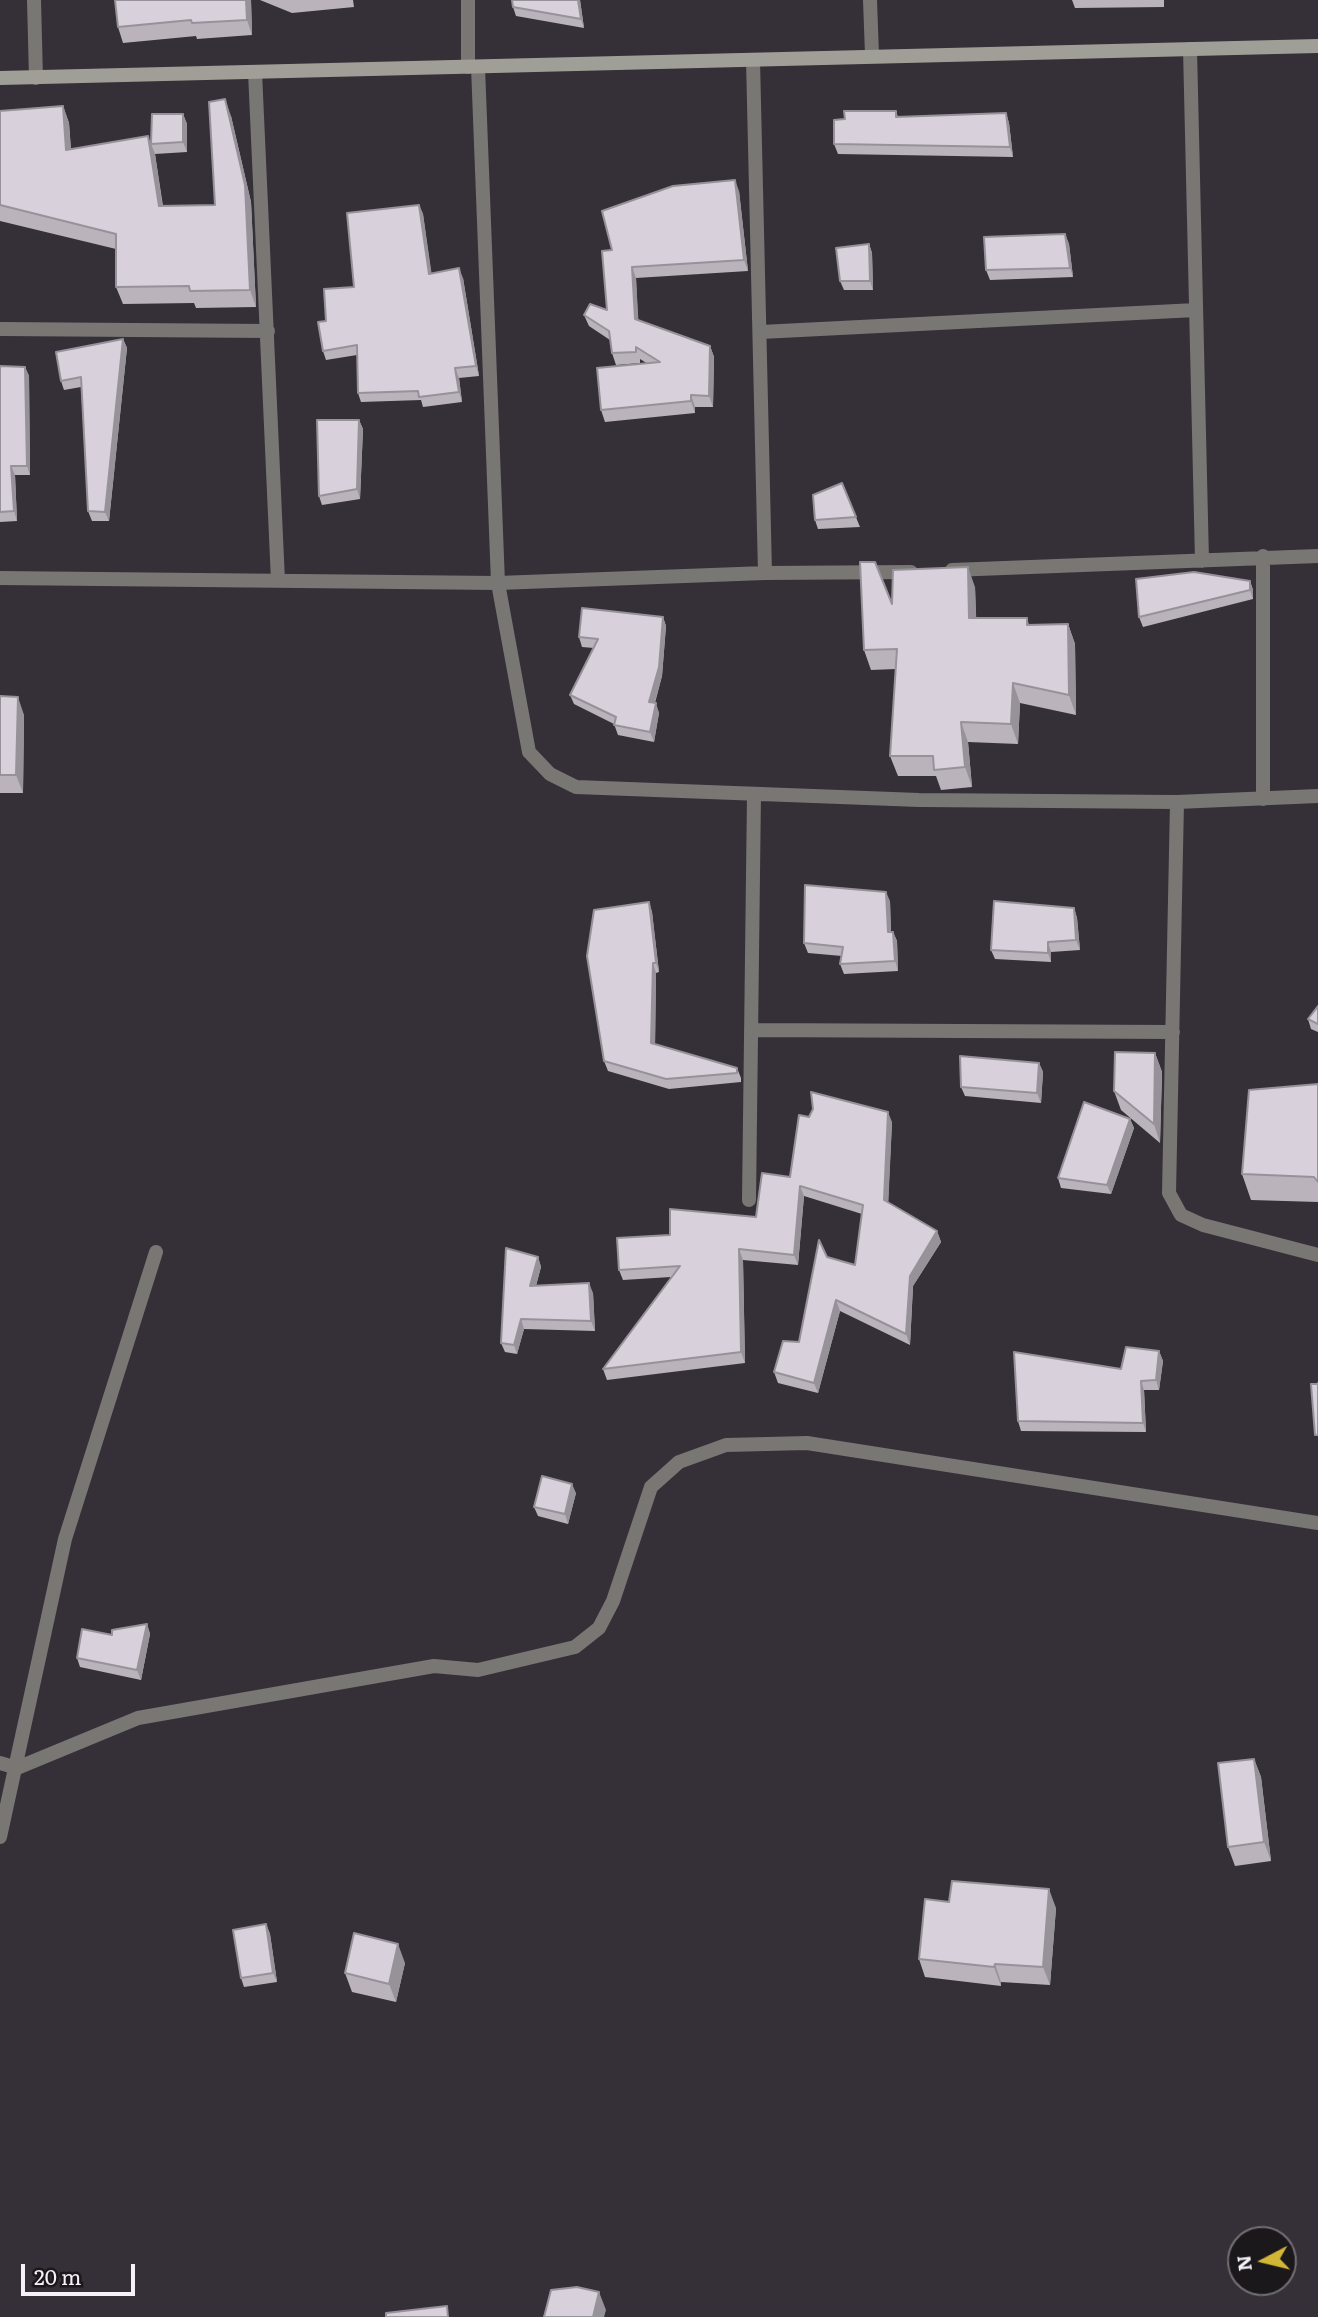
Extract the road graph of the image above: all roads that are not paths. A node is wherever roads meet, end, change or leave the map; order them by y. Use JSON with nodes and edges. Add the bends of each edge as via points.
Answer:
{"nodes":[{"id":1,"x":34,"y":0,"type":"edge"},
{"id":2,"x":468,"y":0,"type":"edge"},
{"id":3,"x":870,"y":0,"type":"edge"},
{"id":4,"x":1318,"y":46,"type":"edge"},
{"id":5,"x":1190,"y":49,"type":"junction"},
{"id":6,"x":872,"y":55,"type":"junction"},
{"id":7,"x":753,"y":60,"type":"junction"},
{"id":8,"x":473,"y":67,"type":"junction"},
{"id":9,"x":255,"y":72,"type":"junction"},
{"id":10,"x":0,"y":78,"type":"edge"},
{"id":11,"x":36,"y":78,"type":"junction"},
{"id":12,"x":1196,"y":310,"type":"junction"},
{"id":13,"x":0,"y":329,"type":"edge"},
{"id":14,"x":268,"y":331,"type":"junction"},
{"id":15,"x":761,"y":332,"type":"junction"},
{"id":16,"x":1263,"y":555,"type":"junction"},
{"id":17,"x":1318,"y":556,"type":"edge"},
{"id":18,"x":1202,"y":561,"type":"junction"},
{"id":19,"x":765,"y":573,"type":"junction"},
{"id":20,"x":0,"y":578,"type":"edge"},
{"id":21,"x":278,"y":581,"type":"junction"},
{"id":22,"x":498,"y":583,"type":"junction"},
{"id":23,"x":754,"y":794,"type":"junction"},
{"id":24,"x":1318,"y":796,"type":"edge"},
{"id":25,"x":1263,"y":799,"type":"junction"},
{"id":26,"x":1177,"y":802,"type":"junction"},
{"id":27,"x":751,"y":1030,"type":"junction"},
{"id":28,"x":1173,"y":1032,"type":"junction"},
{"id":29,"x":749,"y":1200,"type":"dead end"},
{"id":30,"x":156,"y":1252,"type":"dead end"},
{"id":31,"x":1318,"y":1255,"type":"edge"},
{"id":32,"x":1318,"y":1523,"type":"edge"},
{"id":33,"x":0,"y":1763,"type":"edge"},
{"id":34,"x":17,"y":1768,"type":"junction"},
{"id":35,"x":0,"y":1838,"type":"edge"}],
"edges":[{"from":1,"to":11,"type":"street"},
{"from":2,"to":8,"type":"street"},
{"from":3,"to":6,"type":"street"},
{"from":4,"to":5,"type":"street"},
{"from":5,"to":6,"type":"street"},
{"from":5,"to":12,"type":"street"},
{"from":6,"to":7,"type":"street"},
{"from":7,"to":8,"type":"street"},
{"from":7,"to":15,"type":"street"},
{"from":8,"to":9,"type":"street"},
{"from":8,"to":22,"type":"street"},
{"from":9,"to":11,"type":"street"},
{"from":9,"to":14,"type":"street"},
{"from":10,"to":11,"type":"street"},
{"from":12,"to":15,"type":"street"},
{"from":12,"to":18,"type":"street"},
{"from":13,"to":14,"type":"street"},
{"from":14,"to":21,"type":"street"},
{"from":15,"to":19,"type":"street"},
{"from":16,"to":17,"type":"street"},
{"from":16,"to":18,"type":"street"},
{"from":16,"to":25,"type":"street"},
{"from":18,"to":19,"type":"street"},
{"from":19,"to":22,"type":"street"},
{"from":20,"to":21,"type":"street"},
{"from":21,"to":22,"type":"street"},
{"from":22,"to":23,"type":"street","via":[[529,752],[550,774],[576,787]]},
{"from":23,"to":26,"type":"street"},
{"from":23,"to":27,"type":"street"},
{"from":24,"to":25,"type":"street"},
{"from":25,"to":26,"type":"street"},
{"from":26,"to":28,"type":"street"},
{"from":27,"to":28,"type":"street"},
{"from":27,"to":29,"type":"street"},
{"from":28,"to":31,"type":"street","via":[[1169,1193],[1181,1215]]},
{"from":30,"to":34,"type":"street","via":[[65,1539]]},
{"from":32,"to":34,"type":"street","via":[[807,1443],[726,1446],[679,1462],[651,1487],[613,1601],[599,1628],[575,1647],[478,1670],[434,1666],[138,1718]]},
{"from":33,"to":34,"type":"street"},
{"from":34,"to":35,"type":"street"}]}
